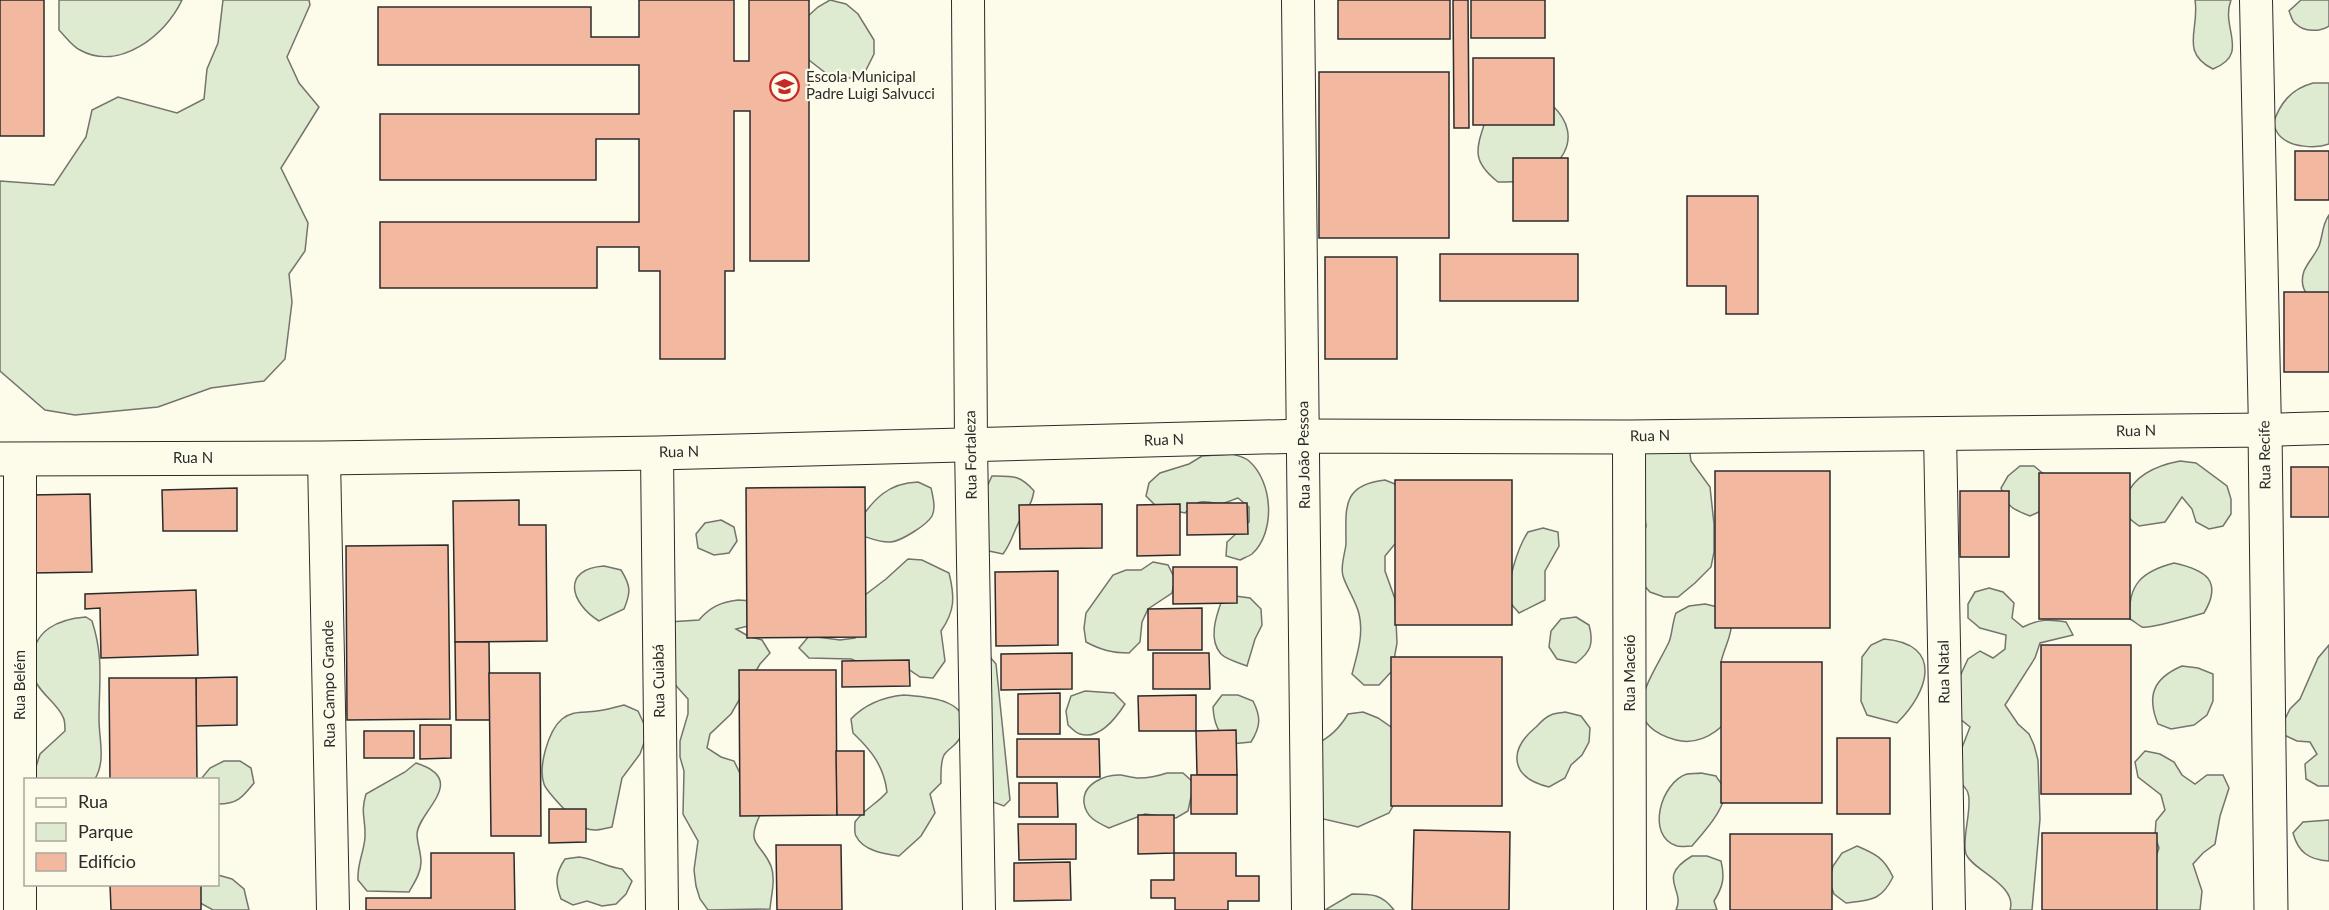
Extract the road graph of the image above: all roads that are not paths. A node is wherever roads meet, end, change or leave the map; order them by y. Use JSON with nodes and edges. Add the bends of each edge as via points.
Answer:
{"nodes":[{"id":1,"x":968,"y":0,"type":"edge"},
{"id":2,"x":1298,"y":0,"type":"edge"},
{"id":3,"x":2256,"y":0,"type":"edge"},
{"id":4,"x":2329,"y":428,"type":"edge"},
{"id":5,"x":2265,"y":430,"type":"junction"},
{"id":6,"x":1940,"y":433,"type":"junction"},
{"id":7,"x":1304,"y":436,"type":"junction"},
{"id":8,"x":1629,"y":437,"type":"junction"},
{"id":9,"x":971,"y":445,"type":"junction"},
{"id":10,"x":657,"y":453,"type":"junction"},
{"id":11,"x":324,"y":458,"type":"junction"},
{"id":12,"x":10,"y":459,"type":"edge"},
{"id":13,"x":20,"y":910,"type":"edge"},
{"id":14,"x":333,"y":910,"type":"edge"},
{"id":15,"x":662,"y":910,"type":"edge"},
{"id":16,"x":979,"y":910,"type":"edge"},
{"id":17,"x":1308,"y":910,"type":"edge"},
{"id":18,"x":1630,"y":910,"type":"edge"},
{"id":19,"x":1949,"y":910,"type":"edge"},
{"id":20,"x":2271,"y":910,"type":"edge"}],
"edges":[{"from":1,"to":9,"type":"street","name":"Rua Fortaleza"},
{"from":2,"to":7,"type":"street","name":"Rua João Pessoa"},
{"from":3,"to":5,"type":"street","name":"Rua Recife"},
{"from":4,"to":5,"type":"street","name":"Rua N"},
{"from":5,"to":6,"type":"street","name":"Rua N"},
{"from":5,"to":20,"type":"street","name":"Rua Recife"},
{"from":6,"to":8,"type":"street","name":"Rua N"},
{"from":6,"to":19,"type":"street","name":"Rua Natal"},
{"from":7,"to":8,"type":"street","name":"Rua N"},
{"from":7,"to":9,"type":"street","name":"Rua N"},
{"from":7,"to":17,"type":"street","name":"Rua João Pessoa"},
{"from":8,"to":18,"type":"street","name":"Rua Maceió"},
{"from":9,"to":10,"type":"street","name":"Rua N"},
{"from":9,"to":16,"type":"street","name":"Rua Fortaleza"},
{"from":10,"to":11,"type":"street","name":"Rua N"},
{"from":10,"to":15,"type":"street","name":"Rua Cuiabá"},
{"from":11,"to":12,"type":"street","name":"Rua N"},
{"from":11,"to":14,"type":"street","name":"Rua Campo Grande"},
{"from":12,"to":13,"type":"street","name":"Rua Belém"}]}
